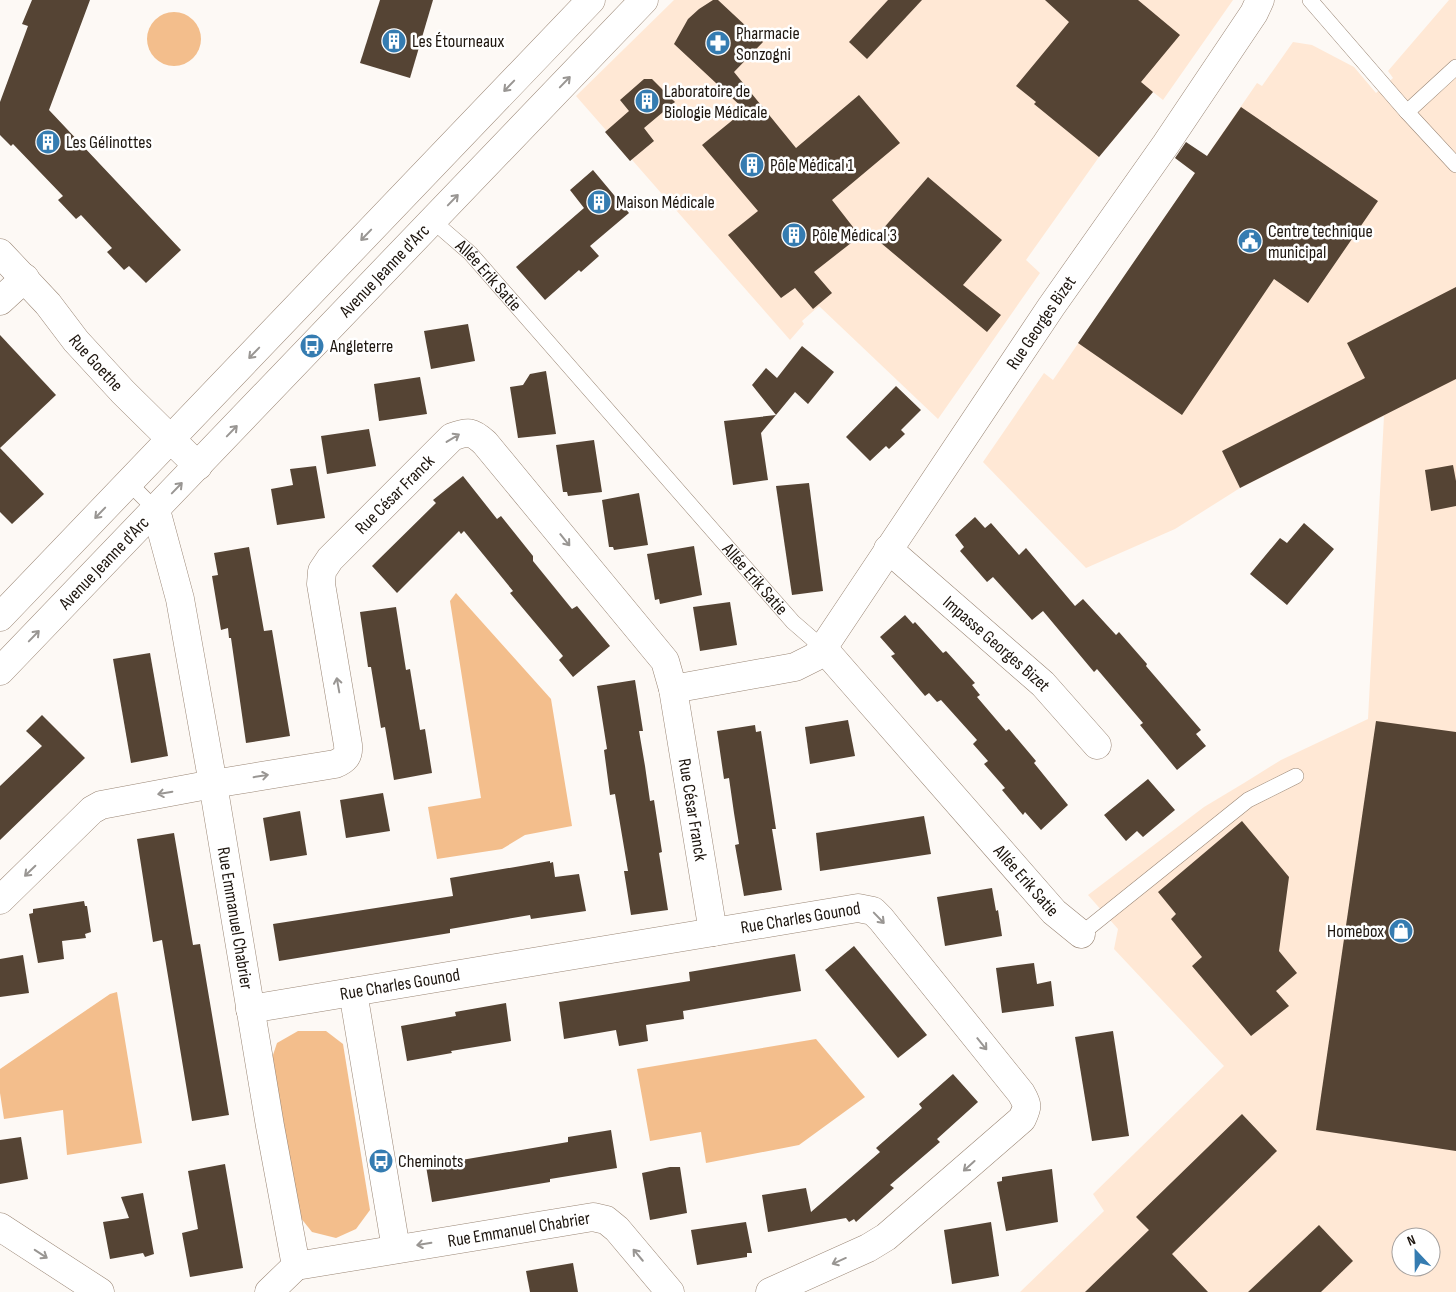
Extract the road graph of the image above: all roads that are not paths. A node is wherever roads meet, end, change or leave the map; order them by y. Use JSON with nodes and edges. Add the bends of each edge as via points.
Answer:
{"nodes":[{"id":1,"x":591,"y":0,"type":"edge"},
{"id":2,"x":644,"y":0,"type":"edge"},
{"id":3,"x":1260,"y":0,"type":"edge"},
{"id":4,"x":1310,"y":0,"type":"edge"},
{"id":5,"x":1456,"y":67,"type":"edge"},
{"id":6,"x":1407,"y":112,"type":"junction"},
{"id":7,"x":1456,"y":165,"type":"edge"},
{"id":8,"x":433,"y":221,"type":"junction"},
{"id":9,"x":0,"y":253,"type":"edge"},
{"id":10,"x":25,"y":278,"type":"junction"},
{"id":11,"x":0,"y":301,"type":"edge"},
{"id":12,"x":170,"y":440,"type":"junction"},
{"id":13,"x":198,"y":466,"type":"junction"},
{"id":14,"x":129,"y":483,"type":"junction"},
{"id":15,"x":156,"y":510,"type":"junction"},
{"id":16,"x":888,"y":549,"type":"junction"},
{"id":17,"x":0,"y":617,"type":"edge"},
{"id":18,"x":823,"y":648,"type":"junction"},
{"id":19,"x":0,"y":671,"type":"edge"},
{"id":20,"x":673,"y":689,"type":"junction"},
{"id":21,"x":1097,"y":745,"type":"dead end"},
{"id":22,"x":1296,"y":776,"type":"dead end"},
{"id":23,"x":213,"y":784,"type":"junction"},
{"id":24,"x":0,"y":900,"type":"edge"},
{"id":25,"x":714,"y":932,"type":"junction"},
{"id":26,"x":1081,"y":934,"type":"joint"},
{"id":27,"x":353,"y":992,"type":"junction"},
{"id":28,"x":250,"y":1009,"type":"junction"},
{"id":29,"x":0,"y":1227,"type":"edge"},
{"id":30,"x":396,"y":1249,"type":"junction"},
{"id":31,"x":296,"y":1266,"type":"junction"},
{"id":32,"x":100,"y":1292,"type":"edge"},
{"id":33,"x":269,"y":1292,"type":"edge"},
{"id":34,"x":670,"y":1292,"type":"edge"},
{"id":35,"x":770,"y":1292,"type":"edge"}],
"edges":[{"from":1,"to":12,"type":"street","one_way":true},
{"from":8,"to":2,"type":"street","name":"Avenue Jeanne d'Arc","one_way":true},
{"from":3,"to":16,"type":"street","name":"Rue Georges Bizet","via":[[1166,144],[1051,307]]},
{"from":4,"to":6,"type":"lane"},
{"from":5,"to":6,"type":"lane"},
{"from":6,"to":7,"type":"lane"},
{"from":13,"to":8,"type":"street","name":"Avenue Jeanne d'Arc","one_way":true},
{"from":8,"to":18,"type":"lane","name":"Allée Erik Satie","via":[[470,253],[793,622]]},
{"from":9,"to":10,"type":"street","name":"Rue Goethe"},
{"from":10,"to":11,"type":"street"},
{"from":10,"to":12,"type":"street","name":"Rue Goethe","via":[[76,342]]},
{"from":12,"to":13,"type":"street","name":"Rue Goethe"},
{"from":12,"to":14,"type":"street"},
{"from":15,"to":13,"type":"street","name":"Avenue Jeanne d'Arc","one_way":true},
{"from":14,"to":15,"type":"lane","name":"Rue Emmanuel Chabrier"},
{"from":14,"to":17,"type":"street","one_way":true},
{"from":19,"to":15,"type":"street","name":"Avenue Jeanne d'Arc","one_way":true},
{"from":15,"to":23,"type":"street","name":"Rue Emmanuel Chabrier","via":[[180,599]]},
{"from":16,"to":18,"type":"street","name":"Rue Georges Bizet"},
{"from":16,"to":21,"type":"street","name":"Impasse Georges Bizet","via":[[1043,684]]},
{"from":18,"to":20,"type":"street","via":[[815,657],[795,667]]},
{"from":18,"to":26,"type":"street","name":"Allée Erik Satie","via":[[1054,912]]},
{"from":23,"to":20,"type":"street","name":"Rue César Franck","one_way":true,"via":[[335,764],[349,754],[321,584],[322,570],[452,437],[464,433],[475,434],[485,443],[665,661]]},
{"from":20,"to":25,"type":"street","name":"Rue César Franck"},
{"from":22,"to":26,"type":"lane","via":[[1248,800]]},
{"from":23,"to":24,"type":"street","one_way":true,"via":[[101,805],[92,810]]},
{"from":23,"to":28,"type":"street","name":"Rue Emmanuel Chabrier"},
{"from":25,"to":27,"type":"street","name":"Rue Charles Gounod"},
{"from":25,"to":35,"type":"street","name":"Rue Charles Gounod","one_way":true,"via":[[858,908],[873,911],[1027,1103],[1022,1119],[886,1237]]},
{"from":27,"to":28,"type":"street","name":"Rue Charles Gounod"},
{"from":27,"to":30,"type":"street"},
{"from":28,"to":31,"type":"street","name":"Rue Emmanuel Chabrier"},
{"from":29,"to":32,"type":"street","one_way":true},
{"from":30,"to":31,"type":"street","name":"Rue Emmanuel Chabrier"},
{"from":34,"to":30,"type":"street","name":"Rue Emmanuel Chabrier","one_way":true,"via":[[617,1228],[606,1220],[593,1217]]},
{"from":31,"to":33,"type":"street"}]}
